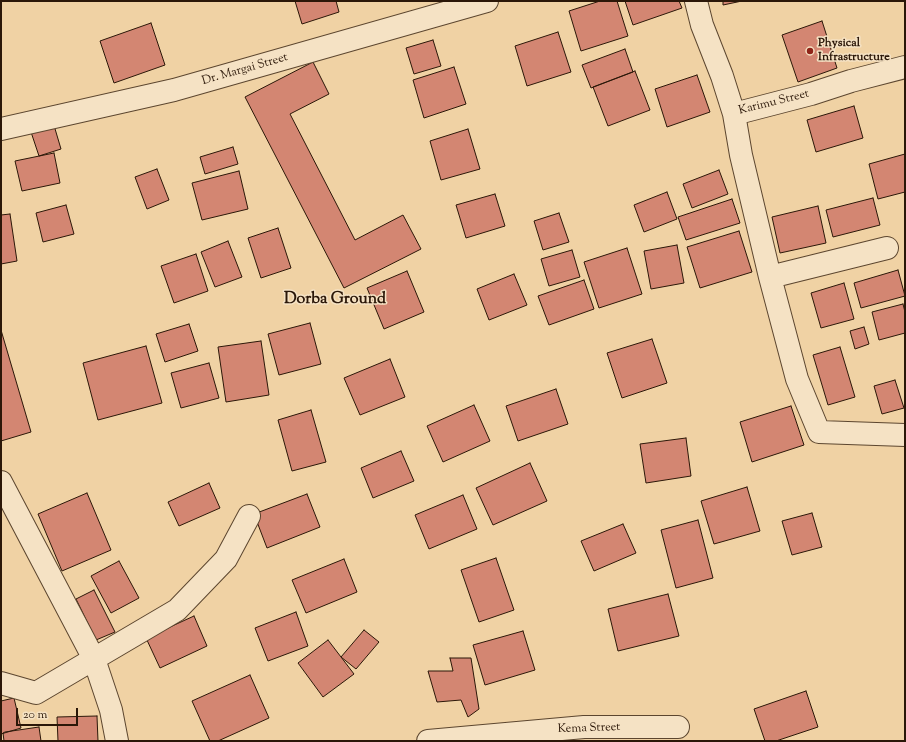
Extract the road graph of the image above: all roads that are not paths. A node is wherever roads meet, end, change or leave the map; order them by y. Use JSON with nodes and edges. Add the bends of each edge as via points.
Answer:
{"nodes":[{"id":1,"x":487,"y":1,"type":"edge"},
{"id":2,"x":696,"y":1,"type":"edge"},
{"id":3,"x":905,"y":68,"type":"edge"},
{"id":4,"x":734,"y":114,"type":"junction"},
{"id":5,"x":1,"y":129,"type":"edge"},
{"id":6,"x":887,"y":248,"type":"dead end"},
{"id":7,"x":770,"y":277,"type":"junction"},
{"id":8,"x":905,"y":435,"type":"edge"},
{"id":9,"x":1,"y":482,"type":"edge"},
{"id":10,"x":249,"y":516,"type":"dead end"},
{"id":11,"x":94,"y":659,"type":"junction"},
{"id":12,"x":1,"y":683,"type":"edge"},
{"id":13,"x":678,"y":727,"type":"dead end"},
{"id":14,"x":116,"y":741,"type":"edge"},
{"id":15,"x":428,"y":741,"type":"edge"}],
"edges":[{"from":1,"to":5,"type":"street","name":"Dr. Margai Street","via":[[174,90]]},
{"from":2,"to":4,"type":"street","name":"Karimu Street"},
{"from":3,"to":4,"type":"street","name":"Karimu Street"},
{"from":4,"to":7,"type":"street","via":[[741,155]]},
{"from":6,"to":7,"type":"street"},
{"from":7,"to":8,"type":"street","via":[[797,379],[819,432]]},
{"from":9,"to":11,"type":"street"},
{"from":10,"to":11,"type":"street","via":[[226,559],[177,610]]},
{"from":11,"to":12,"type":"street","via":[[36,693]]},
{"from":11,"to":14,"type":"street","via":[[111,710]]},
{"from":13,"to":15,"type":"street","name":"Kema Street","via":[[584,727]]}]}
